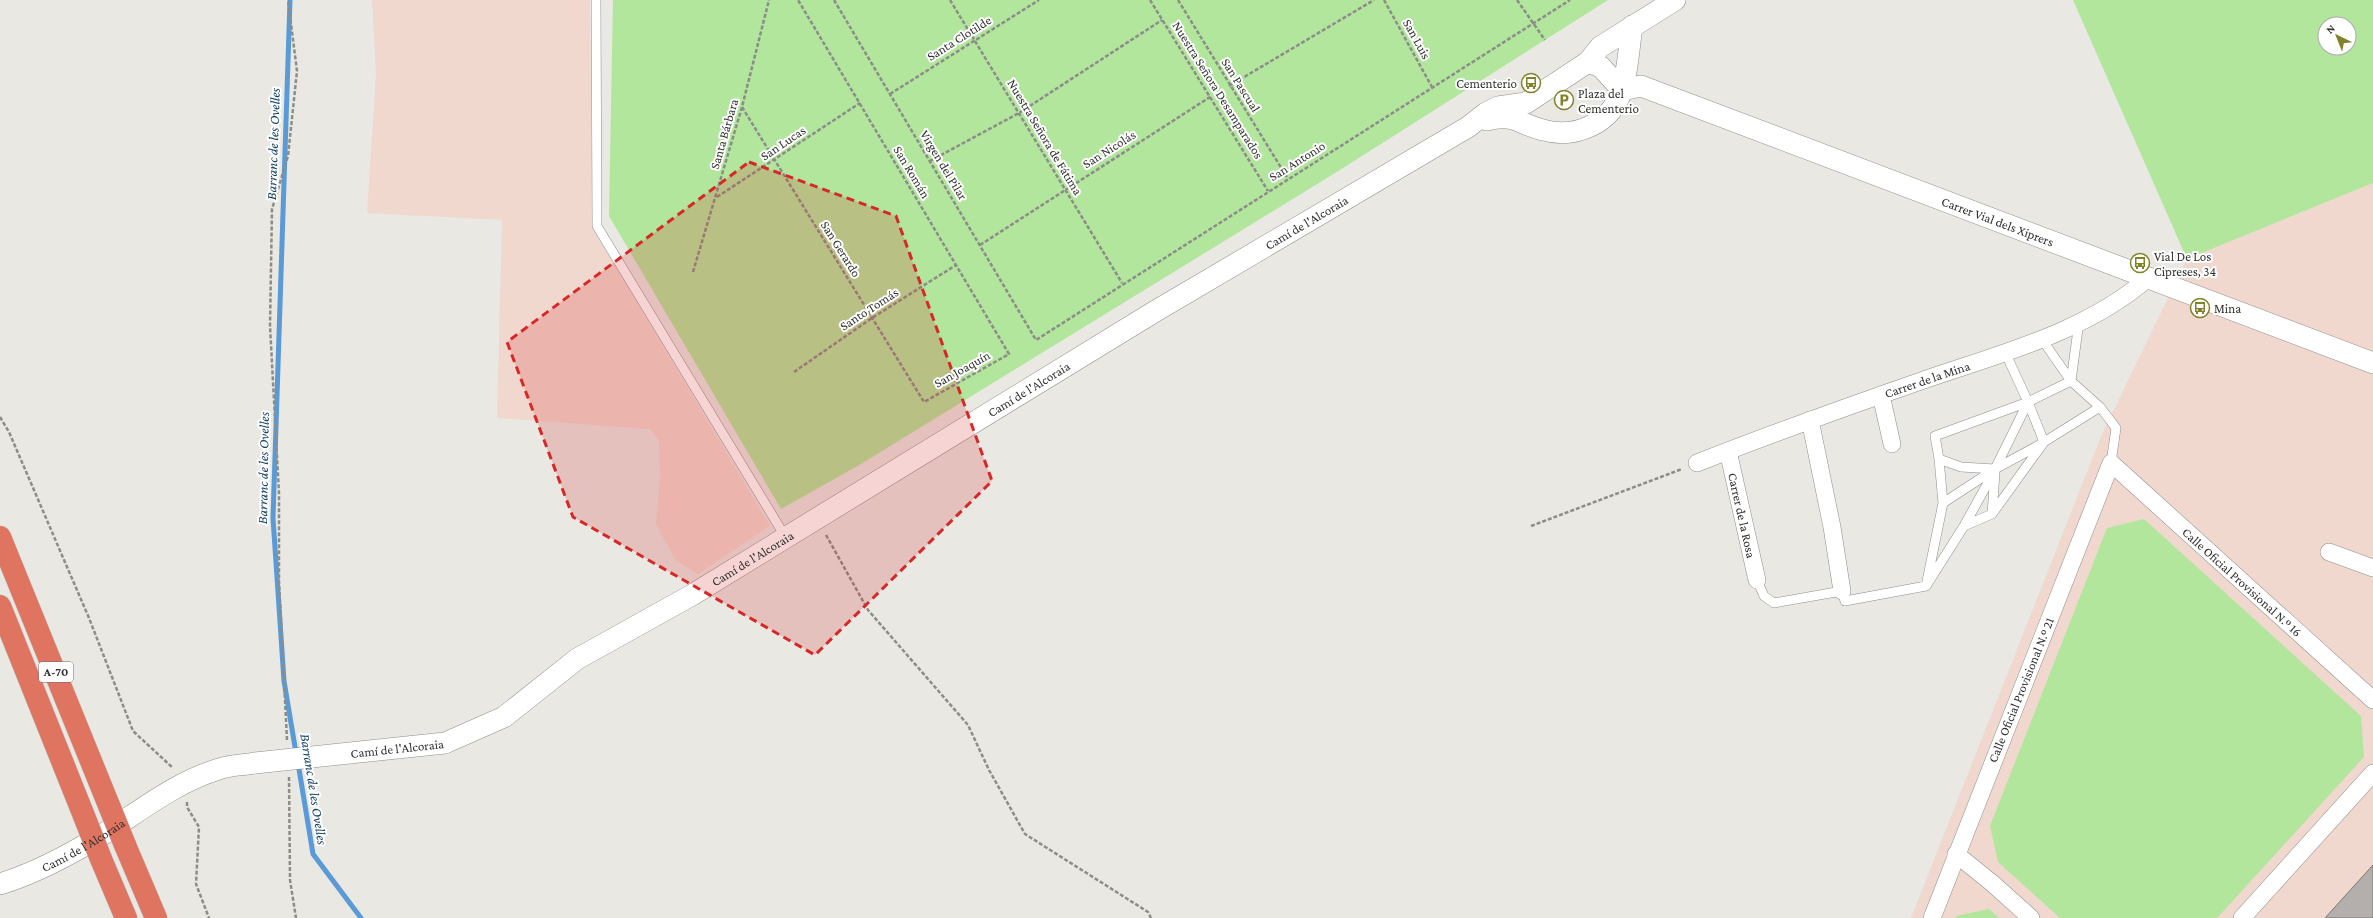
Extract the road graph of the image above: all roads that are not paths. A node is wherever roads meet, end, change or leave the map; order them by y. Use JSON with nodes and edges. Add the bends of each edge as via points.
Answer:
{"nodes":[{"id":1,"x":596,"y":0,"type":"edge"},
{"id":2,"x":1675,"y":0,"type":"edge"},
{"id":3,"x":1632,"y":26,"type":"junction"},
{"id":4,"x":1588,"y":62,"type":"junction"},
{"id":5,"x":1622,"y":90,"type":"junction"},
{"id":6,"x":1526,"y":103,"type":"junction"},
{"id":7,"x":1468,"y":127,"type":"junction"},
{"id":8,"x":1536,"y":128,"type":"junction"},
{"id":9,"x":2148,"y":278,"type":"junction"},
{"id":10,"x":2080,"y":322,"type":"junction"},
{"id":11,"x":2041,"y":338,"type":"junction"},
{"id":12,"x":2004,"y":352,"type":"junction"},
{"id":13,"x":2373,"y":363,"type":"edge"},
{"id":14,"x":2071,"y":382,"type":"junction"},
{"id":15,"x":1881,"y":395,"type":"junction"},
{"id":16,"x":2028,"y":402,"type":"junction"},
{"id":17,"x":2100,"y":407,"type":"junction"},
{"id":18,"x":1810,"y":420,"type":"junction"},
{"id":19,"x":2044,"y":442,"type":"junction"},
{"id":20,"x":1892,"y":444,"type":"dead end"},
{"id":21,"x":1728,"y":451,"type":"junction"},
{"id":22,"x":1939,"y":460,"type":"junction"},
{"id":23,"x":1697,"y":463,"type":"road end"},
{"id":24,"x":2111,"y":463,"type":"junction"},
{"id":25,"x":1995,"y":469,"type":"junction"},
{"id":26,"x":1943,"y":503,"type":"junction"},
{"id":27,"x":1992,"y":514,"type":"junction"},
{"id":28,"x":1964,"y":526,"type":"junction"},
{"id":29,"x":0,"y":537,"type":"edge"},
{"id":30,"x":786,"y":538,"type":"junction"},
{"id":31,"x":2329,"y":552,"type":"dead end"},
{"id":32,"x":2373,"y":568,"type":"edge"},
{"id":33,"x":1757,"y":580,"type":"joint"},
{"id":34,"x":1926,"y":586,"type":"junction"},
{"id":35,"x":1842,"y":591,"type":"junction"},
{"id":36,"x":0,"y":606,"type":"edge"},
{"id":37,"x":2373,"y":700,"type":"edge"},
{"id":38,"x":2373,"y":773,"type":"edge"},
{"id":39,"x":1956,"y":854,"type":"junction"},
{"id":40,"x":0,"y":884,"type":"edge"},
{"id":41,"x":126,"y":918,"type":"edge"},
{"id":42,"x":156,"y":918,"type":"edge"},
{"id":43,"x":1932,"y":918,"type":"edge"},
{"id":44,"x":2030,"y":918,"type":"edge"},
{"id":45,"x":2242,"y":918,"type":"edge"}],
"edges":[{"from":1,"to":30,"type":"lane","via":[[597,226]]},
{"from":2,"to":3,"type":"street"},
{"from":3,"to":4,"type":"street","via":[[1600,47]]},
{"from":3,"to":5,"type":"street"},
{"from":4,"to":5,"type":"street","via":[[1601,67]]},
{"from":4,"to":6,"type":"street"},
{"from":5,"to":8,"type":"street","via":[[1616,103],[1599,121],[1579,132],[1558,134]]},
{"from":5,"to":9,"type":"street","name":"Carrer Vial dels Xiprers","via":[[1641,86]]},
{"from":6,"to":7,"type":"street","via":[[1498,107]]},
{"from":6,"to":8,"type":"street","via":[[1526,112]]},
{"from":7,"to":8,"type":"street","via":[[1507,116]]},
{"from":7,"to":30,"type":"street","name":"Camí de l'Alcoraia","via":[[1154,312]]},
{"from":9,"to":10,"type":"street","name":"Carrer de la Mina","via":[[2123,299]]},
{"from":9,"to":13,"type":"street","name":"Carrer Vial dels Xiprers"},
{"from":10,"to":11,"type":"street","name":"Carrer de la Mina"},
{"from":10,"to":14,"type":"lane"},
{"from":11,"to":12,"type":"street","name":"Carrer de la Mina"},
{"from":11,"to":14,"type":"lane"},
{"from":12,"to":15,"type":"street","name":"Carrer de la Mina"},
{"from":12,"to":16,"type":"lane"},
{"from":14,"to":16,"type":"lane"},
{"from":14,"to":17,"type":"lane"},
{"from":15,"to":18,"type":"street","name":"Carrer de la Mina"},
{"from":15,"to":20,"type":"street"},
{"from":16,"to":19,"type":"lane"},
{"from":16,"to":22,"type":"lane","via":[[1935,436]]},
{"from":16,"to":25,"type":"lane"},
{"from":17,"to":19,"type":"lane"},
{"from":17,"to":24,"type":"lane","via":[[2116,428]]},
{"from":18,"to":21,"type":"street","name":"Carrer de la Mina"},
{"from":18,"to":35,"type":"street"},
{"from":19,"to":25,"type":"lane"},
{"from":19,"to":27,"type":"lane"},
{"from":21,"to":23,"type":"street","name":"Carrer de la Mina"},
{"from":21,"to":33,"type":"street","name":"Carrer de la Rosa"},
{"from":22,"to":25,"type":"lane","via":[[1961,467]]},
{"from":22,"to":26,"type":"lane"},
{"from":24,"to":37,"type":"street","name":"Calle Oficial Provisional N.º 16"},
{"from":24,"to":39,"type":"street","name":"Calle Oficial Provisional N.º 21"},
{"from":25,"to":26,"type":"lane"},
{"from":25,"to":27,"type":"lane"},
{"from":25,"to":28,"type":"lane"},
{"from":26,"to":34,"type":"lane"},
{"from":27,"to":28,"type":"lane"},
{"from":28,"to":34,"type":"lane"},
{"from":29,"to":42,"type":"highway","number":"A-70","bridge":true},
{"from":30,"to":40,"type":"street","name":"Camí de l'Alcoraia","bridge":true,"via":[[692,595],[577,659],[504,717],[445,743],[219,769],[156,798],[70,854]]},
{"from":31,"to":32,"type":"street"},
{"from":33,"to":35,"type":"lane","via":[[1764,596],[1774,603]]},
{"from":34,"to":35,"type":"lane","via":[[1845,601]]},
{"from":36,"to":41,"type":"highway","number":"A-70","bridge":true},
{"from":38,"to":45,"type":"street"},
{"from":39,"to":43,"type":"street","name":"Calle Oficial Provisional N.º 21"},
{"from":39,"to":44,"type":"street"}]}
